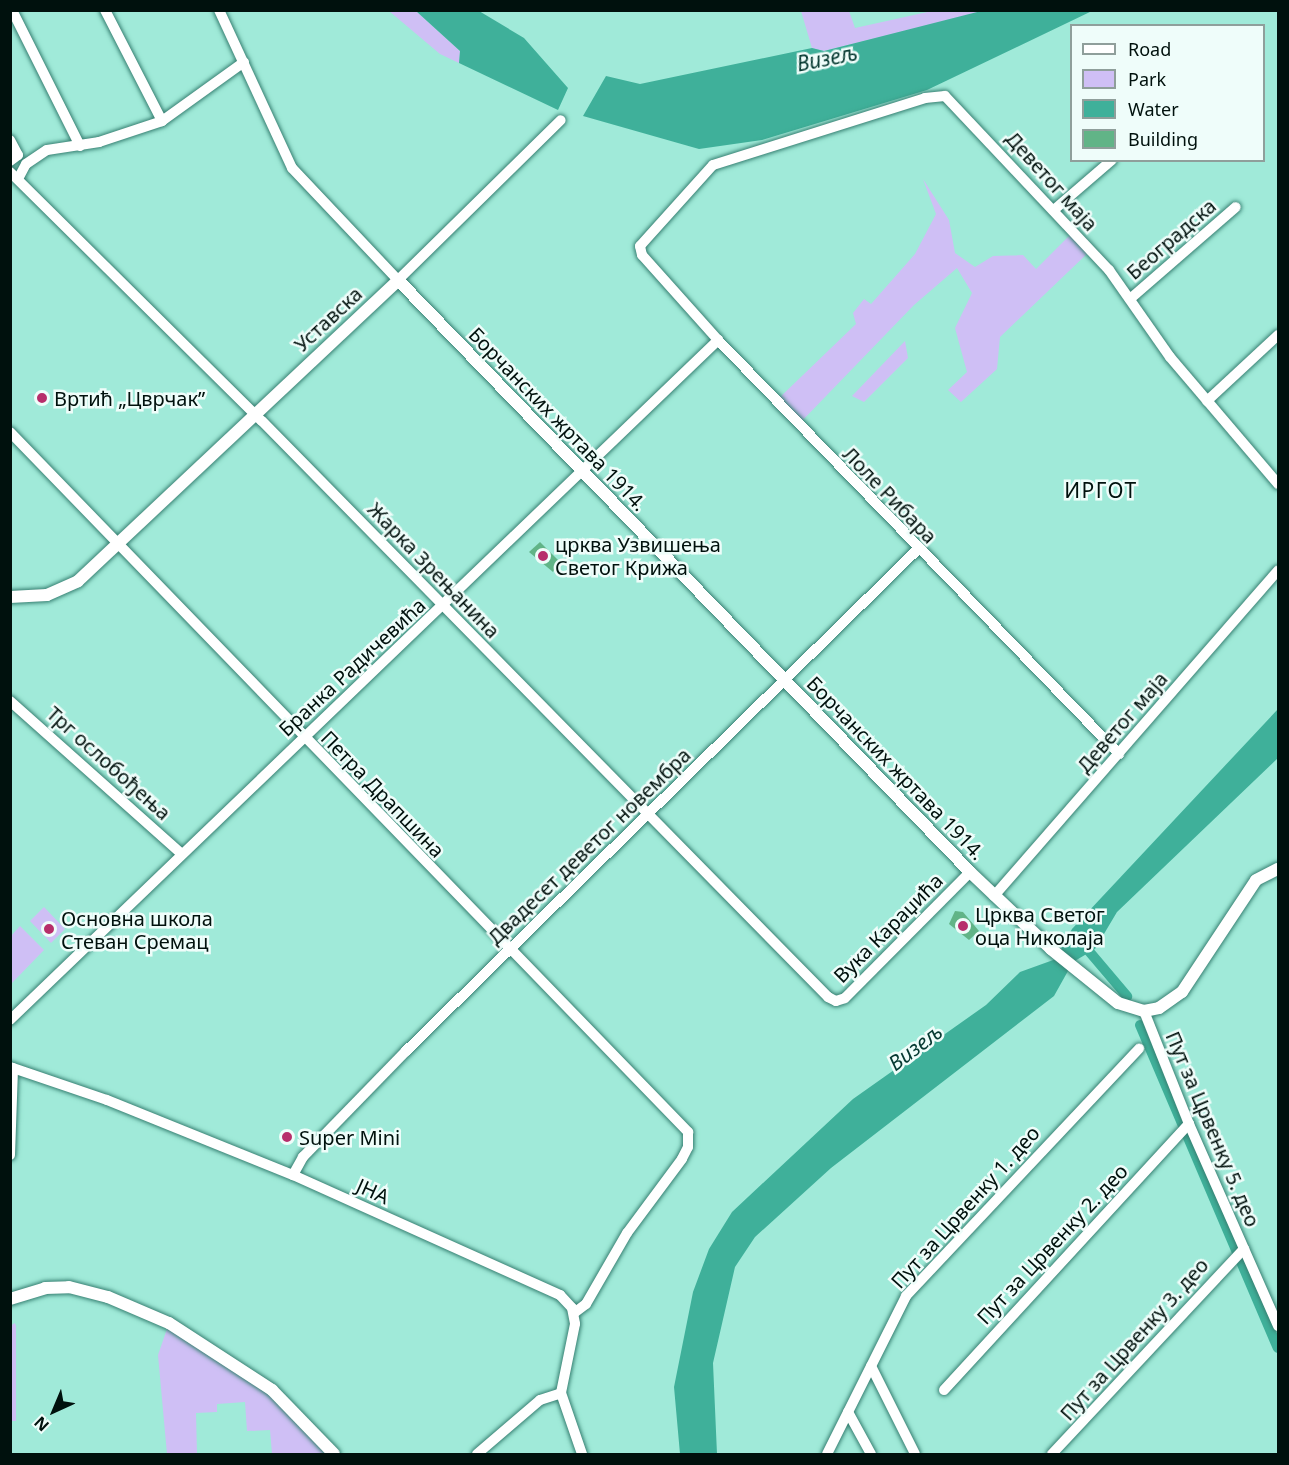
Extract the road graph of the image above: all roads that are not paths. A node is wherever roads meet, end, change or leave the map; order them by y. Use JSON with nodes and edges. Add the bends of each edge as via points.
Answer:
{"nodes":[{"id":1,"x":12,"y":10,"type":"edge"},
{"id":2,"x":105,"y":10,"type":"edge"},
{"id":3,"x":219,"y":10,"type":"edge"},
{"id":4,"x":244,"y":62,"type":"junction"},
{"id":5,"x":561,"y":120,"type":"dead end"},
{"id":6,"x":162,"y":121,"type":"junction"},
{"id":7,"x":10,"y":140,"type":"edge"},
{"id":8,"x":80,"y":146,"type":"junction"},
{"id":9,"x":14,"y":158,"type":"edge"},
{"id":10,"x":1110,"y":162,"type":"edge"},
{"id":11,"x":26,"y":164,"type":"junction"},
{"id":12,"x":14,"y":176,"type":"edge"},
{"id":13,"x":1236,"y":207,"type":"dead end"},
{"id":14,"x":1055,"y":209,"type":"junction"},
{"id":15,"x":642,"y":255,"type":"joint"},
{"id":16,"x":398,"y":280,"type":"junction"},
{"id":17,"x":1130,"y":299,"type":"junction"},
{"id":18,"x":1278,"y":335,"type":"edge"},
{"id":19,"x":718,"y":340,"type":"junction"},
{"id":20,"x":1207,"y":401,"type":"junction"},
{"id":21,"x":256,"y":414,"type":"junction"},
{"id":22,"x":10,"y":432,"type":"edge"},
{"id":23,"x":583,"y":473,"type":"junction"},
{"id":24,"x":1278,"y":484,"type":"edge"},
{"id":25,"x":118,"y":544,"type":"junction"},
{"id":26,"x":918,"y":550,"type":"junction"},
{"id":27,"x":1278,"y":571,"type":"edge"},
{"id":28,"x":10,"y":597,"type":"edge"},
{"id":29,"x":444,"y":605,"type":"junction"},
{"id":30,"x":784,"y":681,"type":"junction"},
{"id":31,"x":10,"y":701,"type":"edge"},
{"id":32,"x":304,"y":738,"type":"junction"},
{"id":33,"x":1119,"y":754,"type":"junction"},
{"id":34,"x":647,"y":813,"type":"junction"},
{"id":35,"x":182,"y":854,"type":"junction"},
{"id":36,"x":1278,"y":869,"type":"edge"},
{"id":37,"x":970,"y":872,"type":"junction"},
{"id":38,"x":994,"y":896,"type":"junction"},
{"id":39,"x":509,"y":950,"type":"junction"},
{"id":40,"x":828,"y":997,"type":"joint"},
{"id":41,"x":1144,"y":1011,"type":"junction"},
{"id":42,"x":10,"y":1020,"type":"edge"},
{"id":43,"x":1139,"y":1049,"type":"dead end"},
{"id":44,"x":12,"y":1067,"type":"edge"},
{"id":45,"x":1184,"y":1128,"type":"junction"},
{"id":46,"x":10,"y":1155,"type":"edge"},
{"id":47,"x":293,"y":1175,"type":"junction"},
{"id":48,"x":1244,"y":1249,"type":"junction"},
{"id":49,"x":10,"y":1299,"type":"edge"},
{"id":50,"x":574,"y":1313,"type":"junction"},
{"id":51,"x":1276,"y":1313,"type":"edge"},
{"id":52,"x":1278,"y":1326,"type":"edge"},
{"id":53,"x":870,"y":1366,"type":"junction"},
{"id":54,"x":944,"y":1390,"type":"dead end"},
{"id":55,"x":561,"y":1393,"type":"junction"},
{"id":56,"x":848,"y":1412,"type":"junction"},
{"id":57,"x":334,"y":1455,"type":"edge"},
{"id":58,"x":477,"y":1455,"type":"edge"},
{"id":59,"x":582,"y":1455,"type":"edge"},
{"id":60,"x":827,"y":1455,"type":"edge"},
{"id":61,"x":871,"y":1455,"type":"edge"},
{"id":62,"x":915,"y":1455,"type":"edge"},
{"id":63,"x":1052,"y":1455,"type":"edge"}],
"edges":[{"from":1,"to":8,"type":"street"},
{"from":2,"to":6,"type":"street"},
{"from":3,"to":4,"type":"street","name":"Борчанских жртава 1914."},
{"from":4,"to":6,"type":"street"},
{"from":4,"to":16,"type":"street","name":"Борчанских жртава 1914.","via":[[292,168]]},
{"from":5,"to":16,"type":"street","name":"Уставска"},
{"from":6,"to":8,"type":"street"},
{"from":7,"to":9,"type":"street"},
{"from":8,"to":11,"type":"street","via":[[54,148]]},
{"from":9,"to":11,"type":"street"},
{"from":10,"to":14,"type":"street"},
{"from":11,"to":12,"type":"street"},
{"from":12,"to":21,"type":"street","name":"Жарка Зрењанина"},
{"from":13,"to":17,"type":"street","name":"Београдска"},
{"from":14,"to":15,"type":"street","name":"Деветог маја","via":[[959,106],[940,95],[713,165],[642,243]]},
{"from":14,"to":17,"type":"street","name":"Деветог маја"},
{"from":15,"to":19,"type":"street","name":"Лоле Рибара"},
{"from":16,"to":21,"type":"street","name":"Уставска"},
{"from":16,"to":23,"type":"street","name":"Борчанских жртава 1914."},
{"from":17,"to":20,"type":"street","name":"Деветог маја","via":[[1170,357]]},
{"from":18,"to":20,"type":"street"},
{"from":19,"to":23,"type":"street","name":"Бранка Радичевића"},
{"from":19,"to":26,"type":"street","name":"Лоле Рибара"},
{"from":20,"to":24,"type":"street","name":"Деветог маја"},
{"from":21,"to":25,"type":"street","name":"Уставска"},
{"from":21,"to":29,"type":"street","name":"Жарка Зрењанина"},
{"from":22,"to":25,"type":"street","name":"Петра Драпшина"},
{"from":23,"to":29,"type":"street","name":"Бранка Радичевића"},
{"from":23,"to":30,"type":"street","name":"Борчанских жртава 1914."},
{"from":25,"to":28,"type":"street","name":"Уставска","via":[[70,586],[38,597]]},
{"from":25,"to":32,"type":"street","name":"Петра Драпшина"},
{"from":26,"to":30,"type":"street","name":"Двадесет деветог новембра"},
{"from":26,"to":33,"type":"street","name":"Лоле Рибара"},
{"from":27,"to":33,"type":"street","name":"Деветог маја"},
{"from":29,"to":32,"type":"street","name":"Бранка Радичевића"},
{"from":29,"to":34,"type":"street","name":"Жарка Зрењанина"},
{"from":30,"to":34,"type":"street","name":"Двадесет деветог новембра"},
{"from":30,"to":37,"type":"street","name":"Борчанских жртава 1914."},
{"from":31,"to":35,"type":"street","name":"Трг ослобођења"},
{"from":32,"to":35,"type":"street","name":"Бранка Радичевића"},
{"from":32,"to":39,"type":"street","name":"Петра Драпшина"},
{"from":33,"to":38,"type":"street","name":"Деветог маја"},
{"from":34,"to":39,"type":"street","name":"Двадесет деветог новембра"},
{"from":34,"to":40,"type":"street","name":"Жарка Зрењанина"},
{"from":35,"to":42,"type":"street","name":"Бранка Радичевића"},
{"from":36,"to":41,"type":"street","via":[[1256,880],[1182,992],[1159,1008]]},
{"from":37,"to":38,"type":"street","name":"Борчанских жртава 1914."},
{"from":37,"to":40,"type":"street","name":"Вука Караџића","via":[[845,998],[836,1001]]},
{"from":38,"to":41,"type":"street","name":"Борчанских жртава 1914.","via":[[1072,968],[1118,1003]]},
{"from":39,"to":47,"type":"street","name":"Двадесет деветог новембра","via":[[303,1157]]},
{"from":39,"to":50,"type":"street","name":"Петра Драпшина","via":[[690,1138],[682,1159],[634,1222],[586,1304]]},
{"from":41,"to":45,"type":"street","name":"Пут за Црвенку 5. део"},
{"from":43,"to":53,"type":"street","name":"Пут за Црвенку 1. део","via":[[906,1296]]},
{"from":44,"to":46,"type":"street"},
{"from":44,"to":47,"type":"street","name":"ЈНА","via":[[107,1100]]},
{"from":45,"to":48,"type":"street","name":"Пут за Црвенку 5. део"},
{"from":45,"to":54,"type":"street","name":"Пут за Црвенку 2. део"},
{"from":47,"to":50,"type":"street","name":"ЈНА","via":[[552,1290]]},
{"from":48,"to":51,"type":"street","name":"Пут за Црвенку 5. део"},
{"from":48,"to":63,"type":"street","name":"Пут за Црвенку 3. део"},
{"from":49,"to":57,"type":"street","via":[[45,1288],[69,1287],[123,1302],[169,1323],[272,1390]]},
{"from":50,"to":55,"type":"street"},
{"from":51,"to":52,"type":"street","name":"Пут за Црвенку 5. део"},
{"from":53,"to":56,"type":"street","name":"Пут за Црвенку 1. део"},
{"from":53,"to":62,"type":"street"},
{"from":55,"to":58,"type":"street","via":[[540,1400]]},
{"from":55,"to":59,"type":"street"},
{"from":56,"to":60,"type":"street","name":"Пут за Црвенку 1. део"},
{"from":56,"to":61,"type":"street"}]}
